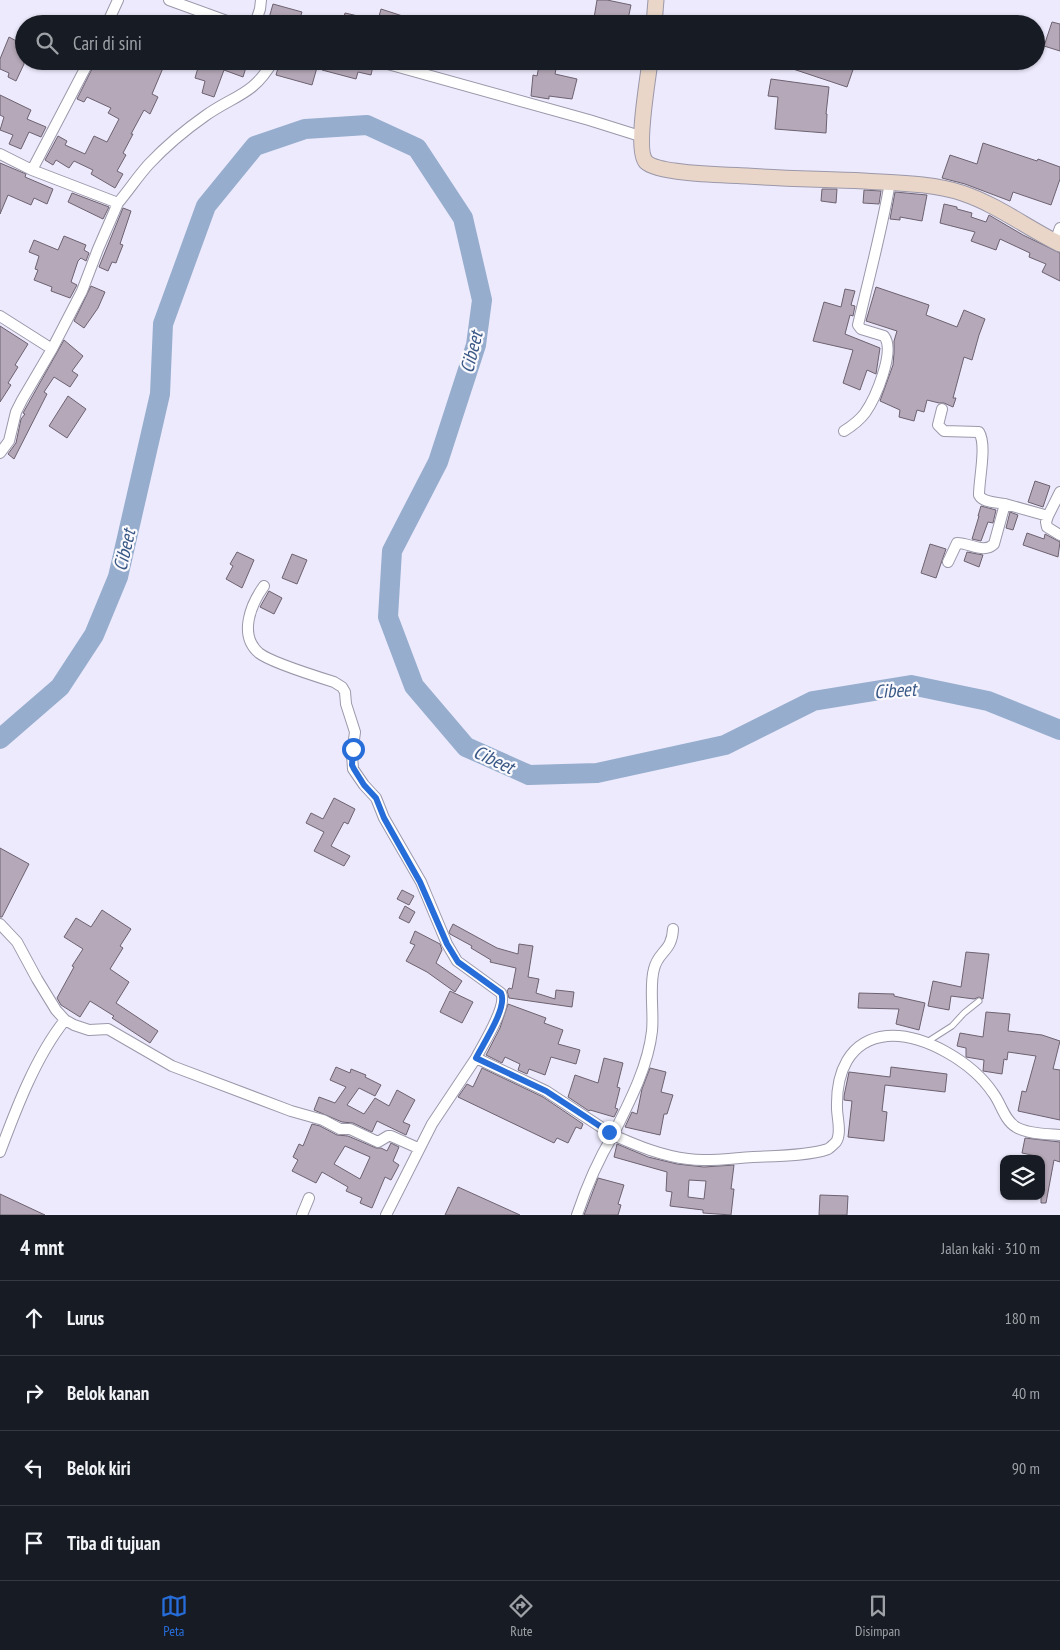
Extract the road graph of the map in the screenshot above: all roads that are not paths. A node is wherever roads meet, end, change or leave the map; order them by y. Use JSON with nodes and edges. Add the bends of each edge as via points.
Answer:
{"nodes":[{"id":1,"x":118,"y":0,"type":"edge"},
{"id":2,"x":169,"y":0,"type":"edge"},
{"id":3,"x":261,"y":0,"type":"edge"},
{"id":4,"x":656,"y":0,"type":"edge"},
{"id":5,"x":111,"y":15,"type":"edge"},
{"id":6,"x":210,"y":15,"type":"edge"},
{"id":7,"x":258,"y":15,"type":"edge"},
{"id":8,"x":655,"y":15,"type":"edge"},
{"id":9,"x":83,"y":70,"type":"edge"},
{"id":10,"x":267,"y":70,"type":"edge"},
{"id":11,"x":409,"y":70,"type":"edge"},
{"id":12,"x":649,"y":70,"type":"edge"},
{"id":13,"x":640,"y":136,"type":"junction"},
{"id":14,"x":0,"y":154,"type":"edge"},
{"id":15,"x":32,"y":170,"type":"junction"},
{"id":16,"x":890,"y":182,"type":"junction"},
{"id":17,"x":118,"y":203,"type":"junction"},
{"id":18,"x":1058,"y":238,"type":"edge"},
{"id":19,"x":0,"y":316,"type":"edge"},
{"id":20,"x":52,"y":349,"type":"junction"},
{"id":21,"x":942,"y":409,"type":"dead end"},
{"id":22,"x":844,"y":431,"type":"dead end"},
{"id":23,"x":0,"y":454,"type":"edge"},
{"id":24,"x":1060,"y":492,"type":"edge"},
{"id":25,"x":1005,"y":504,"type":"junction"},
{"id":26,"x":1048,"y":516,"type":"junction"},
{"id":27,"x":1060,"y":535,"type":"edge"},
{"id":28,"x":948,"y":562,"type":"dead end"},
{"id":29,"x":264,"y":586,"type":"dead end"},
{"id":30,"x":0,"y":924,"type":"edge"},
{"id":31,"x":673,"y":928,"type":"dead end"},
{"id":32,"x":979,"y":1001,"type":"dead end"},
{"id":33,"x":65,"y":1020,"type":"junction"},
{"id":34,"x":926,"y":1042,"type":"junction"},
{"id":35,"x":476,"y":1058,"type":"junction"},
{"id":36,"x":613,"y":1135,"type":"junction"},
{"id":37,"x":1060,"y":1135,"type":"edge"},
{"id":38,"x":418,"y":1148,"type":"junction"},
{"id":39,"x":0,"y":1152,"type":"edge"},
{"id":40,"x":309,"y":1198,"type":"dead end"},
{"id":41,"x":302,"y":1215,"type":"edge"},
{"id":42,"x":386,"y":1215,"type":"edge"},
{"id":43,"x":577,"y":1215,"type":"edge"}],
"edges":[{"from":1,"to":5,"type":"street"},
{"from":2,"to":6,"type":"street"},
{"from":3,"to":7,"type":"street"},
{"from":4,"to":8,"type":"street"},
{"from":9,"to":15,"type":"street"},
{"from":10,"to":17,"type":"street","via":[[247,92],[206,115],[177,138],[149,164]]},
{"from":11,"to":13,"type":"street"},
{"from":12,"to":13,"type":"street"},
{"from":13,"to":16,"type":"street","via":[[644,159],[662,169]]},
{"from":14,"to":15,"type":"street"},
{"from":15,"to":17,"type":"street"},
{"from":16,"to":18,"type":"street","via":[[968,195]]},
{"from":16,"to":22,"type":"street","via":[[858,325],[886,338],[886,361],[870,406]]},
{"from":17,"to":20,"type":"street","via":[[82,291]]},
{"from":19,"to":20,"type":"street"},
{"from":20,"to":23,"type":"street","via":[[16,412],[9,441]]},
{"from":21,"to":25,"type":"street","via":[[938,425],[944,431],[979,432],[982,454],[979,495],[985,500]]},
{"from":24,"to":26,"type":"street"},
{"from":25,"to":26,"type":"street"},
{"from":25,"to":28,"type":"street","via":[[994,544],[984,549],[957,543]]},
{"from":26,"to":27,"type":"street","via":[[1048,527]]},
{"from":29,"to":35,"type":"street","via":[[249,614],[248,628],[257,651],[342,687],[355,732],[352,765],[356,773],[376,798],[458,962],[503,997],[501,1010]]},
{"from":30,"to":33,"type":"street","via":[[17,942]]},
{"from":31,"to":36,"type":"street","via":[[670,946],[658,958],[654,969],[652,1027],[646,1061]]},
{"from":32,"to":34,"type":"lane","via":[[952,1026]]},
{"from":33,"to":38,"type":"street","via":[[89,1030],[108,1029],[172,1066],[291,1112],[350,1129],[378,1142],[388,1136]]},
{"from":33,"to":39,"type":"street","via":[[28,1084]]},
{"from":34,"to":36,"type":"street","via":[[886,1036],[866,1042],[851,1053],[844,1062],[838,1089],[838,1140],[828,1148],[809,1153],[690,1160],[648,1150]]},
{"from":34,"to":37,"type":"street","via":[[972,1071],[993,1091],[1008,1121],[1014,1126]]},
{"from":35,"to":36,"type":"street","via":[[546,1091]]},
{"from":35,"to":38,"type":"street"},
{"from":36,"to":43,"type":"street"},
{"from":38,"to":42,"type":"street"},
{"from":40,"to":41,"type":"street"}]}
